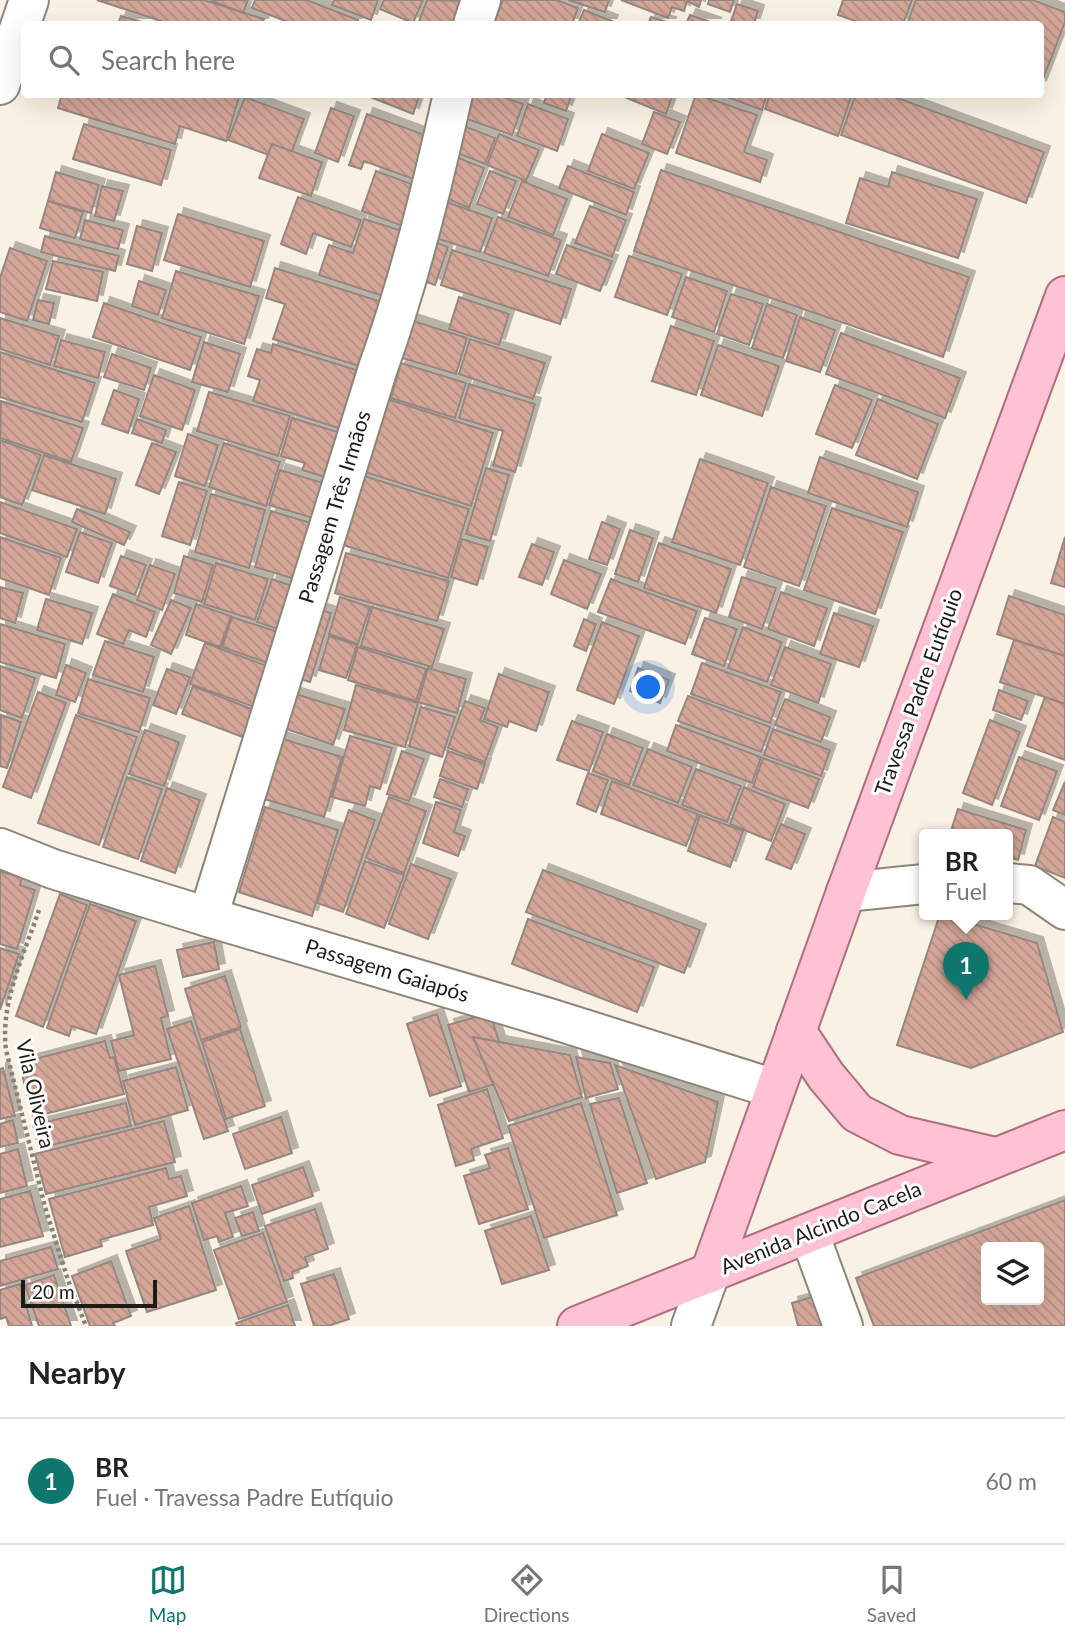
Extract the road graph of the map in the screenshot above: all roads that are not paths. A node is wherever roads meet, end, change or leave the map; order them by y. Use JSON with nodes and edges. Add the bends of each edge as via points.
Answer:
{"nodes":[{"id":1,"x":29,"y":0,"type":"edge"},
{"id":2,"x":481,"y":0,"type":"edge"},
{"id":3,"x":22,"y":21,"type":"edge"},
{"id":4,"x":474,"y":21,"type":"edge"},
{"id":5,"x":21,"y":23,"type":"edge"},
{"id":6,"x":0,"y":85,"type":"edge"},
{"id":7,"x":452,"y":98,"type":"edge"},
{"id":8,"x":1065,"y":296,"type":"edge"},
{"id":9,"x":0,"y":848,"type":"edge"},
{"id":10,"x":1013,"y":883,"type":"edge"},
{"id":11,"x":919,"y":885,"type":"edge"},
{"id":12,"x":846,"y":892,"type":"junction"},
{"id":13,"x":1065,"y":910,"type":"edge"},
{"id":14,"x":208,"y":917,"type":"junction"},
{"id":15,"x":796,"y":1031,"type":"junction"},
{"id":16,"x":775,"y":1089,"type":"junction"},
{"id":17,"x":1065,"y":1130,"type":"edge"},
{"id":18,"x":995,"y":1157,"type":"junction"},
{"id":19,"x":809,"y":1233,"type":"junction"},
{"id":20,"x":709,"y":1273,"type":"junction"},
{"id":21,"x":577,"y":1326,"type":"edge"},
{"id":22,"x":691,"y":1326,"type":"edge"},
{"id":23,"x":842,"y":1326,"type":"edge"}],
"edges":[{"from":1,"to":3,"type":"street"},
{"from":2,"to":4,"type":"street"},
{"from":5,"to":6,"type":"street"},
{"from":7,"to":14,"type":"street","name":"Passagem Três Irmãos","via":[[396,316]]},
{"from":8,"to":12,"type":"main road","name":"Travessa Padre Eutíquio"},
{"from":9,"to":14,"type":"street","name":"Passagem Gaiapós"},
{"from":10,"to":13,"type":"street","via":[[1029,885]]},
{"from":11,"to":12,"type":"street"},
{"from":12,"to":15,"type":"main road","name":"Travessa Padre Eutíquio"},
{"from":14,"to":16,"type":"street","name":"Passagem Gaiapós"},
{"from":15,"to":16,"type":"main road","name":"Travessa Padre Eutíquio"},
{"from":15,"to":18,"type":"main road","via":[[856,1113],[900,1135]]},
{"from":16,"to":20,"type":"main road","name":"Travessa Padre Eutíquio"},
{"from":17,"to":18,"type":"main road","name":"Avenida Alcindo Cacela"},
{"from":18,"to":19,"type":"main road","name":"Avenida Alcindo Cacela"},
{"from":19,"to":20,"type":"main road","name":"Avenida Alcindo Cacela"},
{"from":19,"to":23,"type":"street"},
{"from":20,"to":21,"type":"main road","name":"Avenida Alcindo Cacela"},
{"from":20,"to":22,"type":"street"}]}
